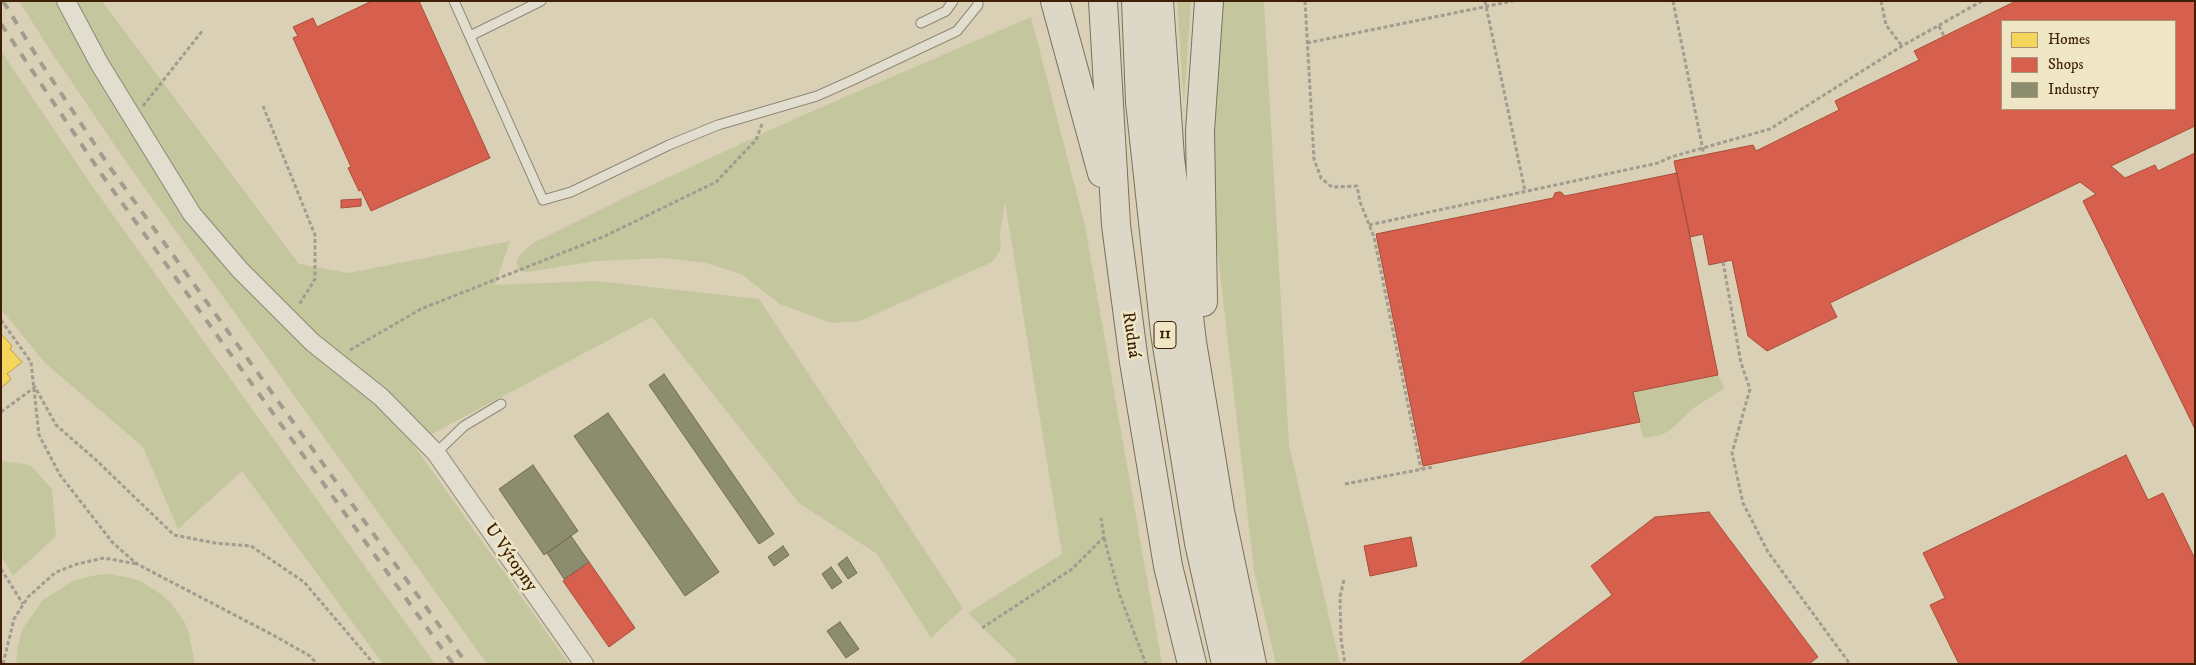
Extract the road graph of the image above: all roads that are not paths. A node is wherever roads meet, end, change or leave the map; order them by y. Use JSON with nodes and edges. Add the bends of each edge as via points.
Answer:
{"nodes":[{"id":1,"x":66,"y":1,"type":"edge"},
{"id":2,"x":454,"y":1,"type":"edge"},
{"id":3,"x":541,"y":1,"type":"edge"},
{"id":4,"x":953,"y":1,"type":"edge"},
{"id":5,"x":978,"y":1,"type":"edge"},
{"id":6,"x":1055,"y":1,"type":"edge"},
{"id":7,"x":1103,"y":1,"type":"edge"},
{"id":8,"x":1136,"y":1,"type":"edge"},
{"id":9,"x":1159,"y":1,"type":"edge"},
{"id":10,"x":1209,"y":1,"type":"edge"},
{"id":11,"x":921,"y":22,"type":"dead end"},
{"id":12,"x":470,"y":36,"type":"junction"},
{"id":13,"x":1116,"y":225,"type":"junction"},
{"id":14,"x":501,"y":404,"type":"dead end"},
{"id":15,"x":436,"y":453,"type":"junction"},
{"id":16,"x":1220,"y":511,"type":"junction"},
{"id":17,"x":584,"y":664,"type":"edge"},
{"id":18,"x":1192,"y":664,"type":"edge"},
{"id":19,"x":1226,"y":664,"type":"edge"},
{"id":20,"x":1252,"y":664,"type":"edge"}],
"edges":[{"from":1,"to":15,"type":"street","name":"U Výtopny","via":[[99,64],[192,214],[240,270],[290,320],[381,397]]},
{"from":2,"to":12,"type":"lane"},
{"from":3,"to":12,"type":"lane"},
{"from":4,"to":11,"type":"lane","via":[[946,10]]},
{"from":5,"to":12,"type":"lane","via":[[957,31],[817,96],[718,125],[571,192],[543,200]]},
{"from":6,"to":13,"type":"highway"},
{"from":7,"to":13,"type":"highway","name":"Rudná","number":"11"},
{"from":8,"to":19,"type":"highway","name":"Rudná","number":"11","via":[[1140,102],[1165,333],[1199,543]]},
{"from":9,"to":16,"type":"highway","via":[[1171,168],[1192,342]]},
{"from":10,"to":16,"type":"highway","via":[[1200,131],[1204,338]]},
{"from":13,"to":18,"type":"highway","name":"Rudná","number":"11","via":[[1134,362],[1168,566]]},
{"from":14,"to":15,"type":"lane","via":[[464,426]]},
{"from":15,"to":17,"type":"street","name":"U Výtopny"},
{"from":16,"to":20,"type":"highway"}]}
